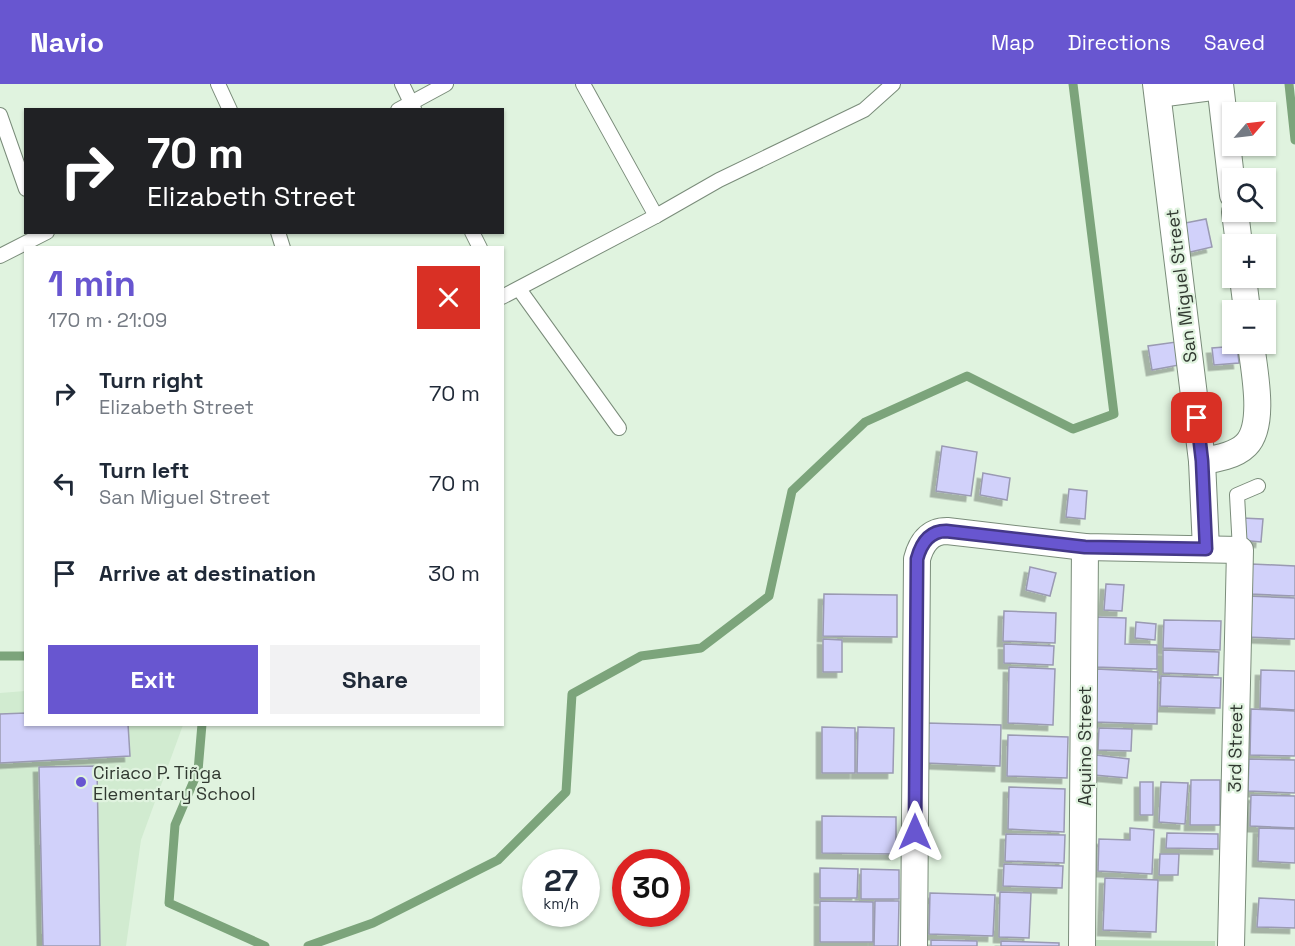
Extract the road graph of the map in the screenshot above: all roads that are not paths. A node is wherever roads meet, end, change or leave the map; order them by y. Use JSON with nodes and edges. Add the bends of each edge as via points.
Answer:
{"nodes":[{"id":1,"x":218,"y":84,"type":"edge"},
{"id":2,"x":402,"y":84,"type":"edge"},
{"id":3,"x":446,"y":84,"type":"edge"},
{"id":4,"x":583,"y":84,"type":"edge"},
{"id":5,"x":893,"y":84,"type":"edge"},
{"id":6,"x":1220,"y":85,"type":"edge"},
{"id":7,"x":1157,"y":89,"type":"edge"},
{"id":8,"x":413,"y":106,"type":"edge"},
{"id":9,"x":229,"y":108,"type":"edge"},
{"id":10,"x":0,"y":115,"type":"edge"},
{"id":11,"x":1230,"y":168,"type":"edge"},
{"id":12,"x":24,"y":183,"type":"edge"},
{"id":13,"x":656,"y":216,"type":"junction"},
{"id":14,"x":43,"y":234,"type":"edge"},
{"id":15,"x":0,"y":256,"type":"edge"},
{"id":16,"x":519,"y":289,"type":"junction"},
{"id":17,"x":504,"y":296,"type":"edge"},
{"id":18,"x":1252,"y":354,"type":"edge"},
{"id":19,"x":619,"y":428,"type":"dead end"},
{"id":20,"x":1202,"y":461,"type":"junction"},
{"id":21,"x":1258,"y":486,"type":"dead end"},
{"id":22,"x":1085,"y":547,"type":"junction"},
{"id":23,"x":1206,"y":549,"type":"junction"},
{"id":24,"x":1240,"y":550,"type":"junction"},
{"id":25,"x":914,"y":946,"type":"edge"},
{"id":26,"x":1083,"y":946,"type":"edge"},
{"id":27,"x":1231,"y":946,"type":"edge"}],
"edges":[{"from":1,"to":9,"type":"lane"},
{"from":2,"to":8,"type":"lane"},
{"from":3,"to":8,"type":"lane"},
{"from":4,"to":13,"type":"lane"},
{"from":5,"to":13,"type":"lane","via":[[864,110],[719,180]]},
{"from":6,"to":7,"type":"street","name":"San Miguel Street"},
{"from":6,"to":11,"type":"street"},
{"from":7,"to":20,"type":"street","name":"San Miguel Street"},
{"from":10,"to":12,"type":"lane"},
{"from":13,"to":16,"type":"lane"},
{"from":14,"to":15,"type":"lane"},
{"from":16,"to":17,"type":"lane"},
{"from":16,"to":19,"type":"lane"},
{"from":18,"to":20,"type":"street","via":[[1257,426],[1246,445],[1222,458]]},
{"from":20,"to":23,"type":"street","name":"San Miguel Street"},
{"from":21,"to":24,"type":"lane","via":[[1237,495]]},
{"from":22,"to":23,"type":"street"},
{"from":22,"to":25,"type":"street","via":[[946,531],[933,534],[923,544],[917,559]]},
{"from":22,"to":26,"type":"street","name":"Aquino Street"},
{"from":23,"to":24,"type":"street"},
{"from":24,"to":27,"type":"street","name":"3rd Street"}]}
